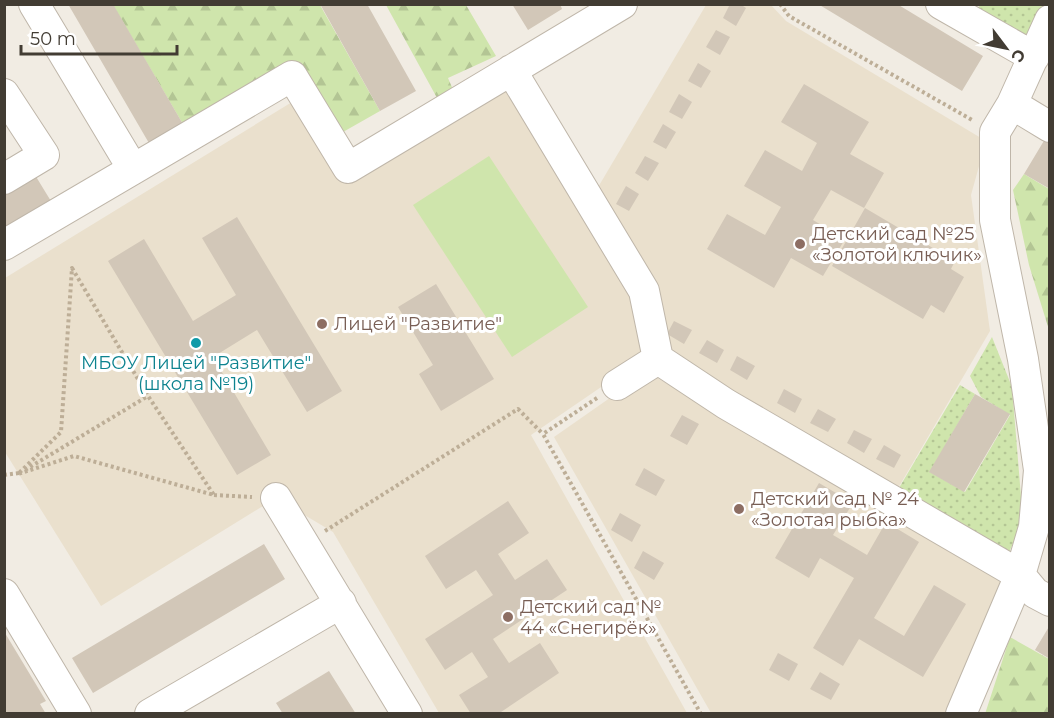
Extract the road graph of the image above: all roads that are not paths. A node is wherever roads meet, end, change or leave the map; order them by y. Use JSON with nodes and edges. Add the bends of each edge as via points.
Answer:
{"nodes":[{"id":1,"x":34,"y":4,"type":"edge"},
{"id":2,"x":622,"y":4,"type":"edge"},
{"id":3,"x":941,"y":4,"type":"edge"},
{"id":4,"x":1050,"y":20,"type":"edge"},
{"id":5,"x":1034,"y":57,"type":"junction"},
{"id":6,"x":511,"y":70,"type":"junction"},
{"id":7,"x":4,"y":94,"type":"edge"},
{"id":8,"x":1012,"y":104,"type":"junction"},
{"id":9,"x":1050,"y":127,"type":"edge"},
{"id":10,"x":133,"y":170,"type":"junction"},
{"id":11,"x":4,"y":179,"type":"edge"},
{"id":12,"x":4,"y":245,"type":"edge"},
{"id":13,"x":658,"y":359,"type":"junction"},
{"id":14,"x":1023,"y":359,"type":"junction"},
{"id":15,"x":1050,"y":375,"type":"edge"},
{"id":16,"x":617,"y":385,"type":"road end"},
{"id":17,"x":276,"y":498,"type":"road end"},
{"id":18,"x":1042,"y":532,"type":"edge"},
{"id":19,"x":1020,"y":575,"type":"junction"},
{"id":20,"x":4,"y":594,"type":"edge"},
{"id":21,"x":1050,"y":601,"type":"edge"},
{"id":22,"x":341,"y":603,"type":"junction"},
{"id":23,"x":165,"y":710,"type":"edge"},
{"id":24,"x":76,"y":714,"type":"edge"},
{"id":25,"x":407,"y":714,"type":"edge"},
{"id":26,"x":961,"y":714,"type":"edge"}],
"edges":[{"from":1,"to":10,"type":"street"},
{"from":2,"to":6,"type":"street"},
{"from":3,"to":5,"type":"street"},
{"from":4,"to":5,"type":"street"},
{"from":5,"to":8,"type":"street"},
{"from":6,"to":10,"type":"street","via":[[348,168],[292,76]]},
{"from":6,"to":13,"type":"street","via":[[644,291]]},
{"from":7,"to":11,"type":"street","via":[[44,155]]},
{"from":8,"to":9,"type":"street"},
{"from":8,"to":14,"type":"street","via":[[995,132],[995,220]]},
{"from":10,"to":12,"type":"street"},
{"from":13,"to":16,"type":"street"},
{"from":13,"to":19,"type":"street","via":[[726,404]]},
{"from":14,"to":15,"type":"street"},
{"from":14,"to":18,"type":"street","via":[[1039,470]]},
{"from":17,"to":22,"type":"street"},
{"from":18,"to":19,"type":"street"},
{"from":19,"to":21,"type":"street","via":[[1035,593]]},
{"from":19,"to":26,"type":"street"},
{"from":20,"to":24,"type":"street"},
{"from":22,"to":23,"type":"street"},
{"from":22,"to":25,"type":"street"}]}
